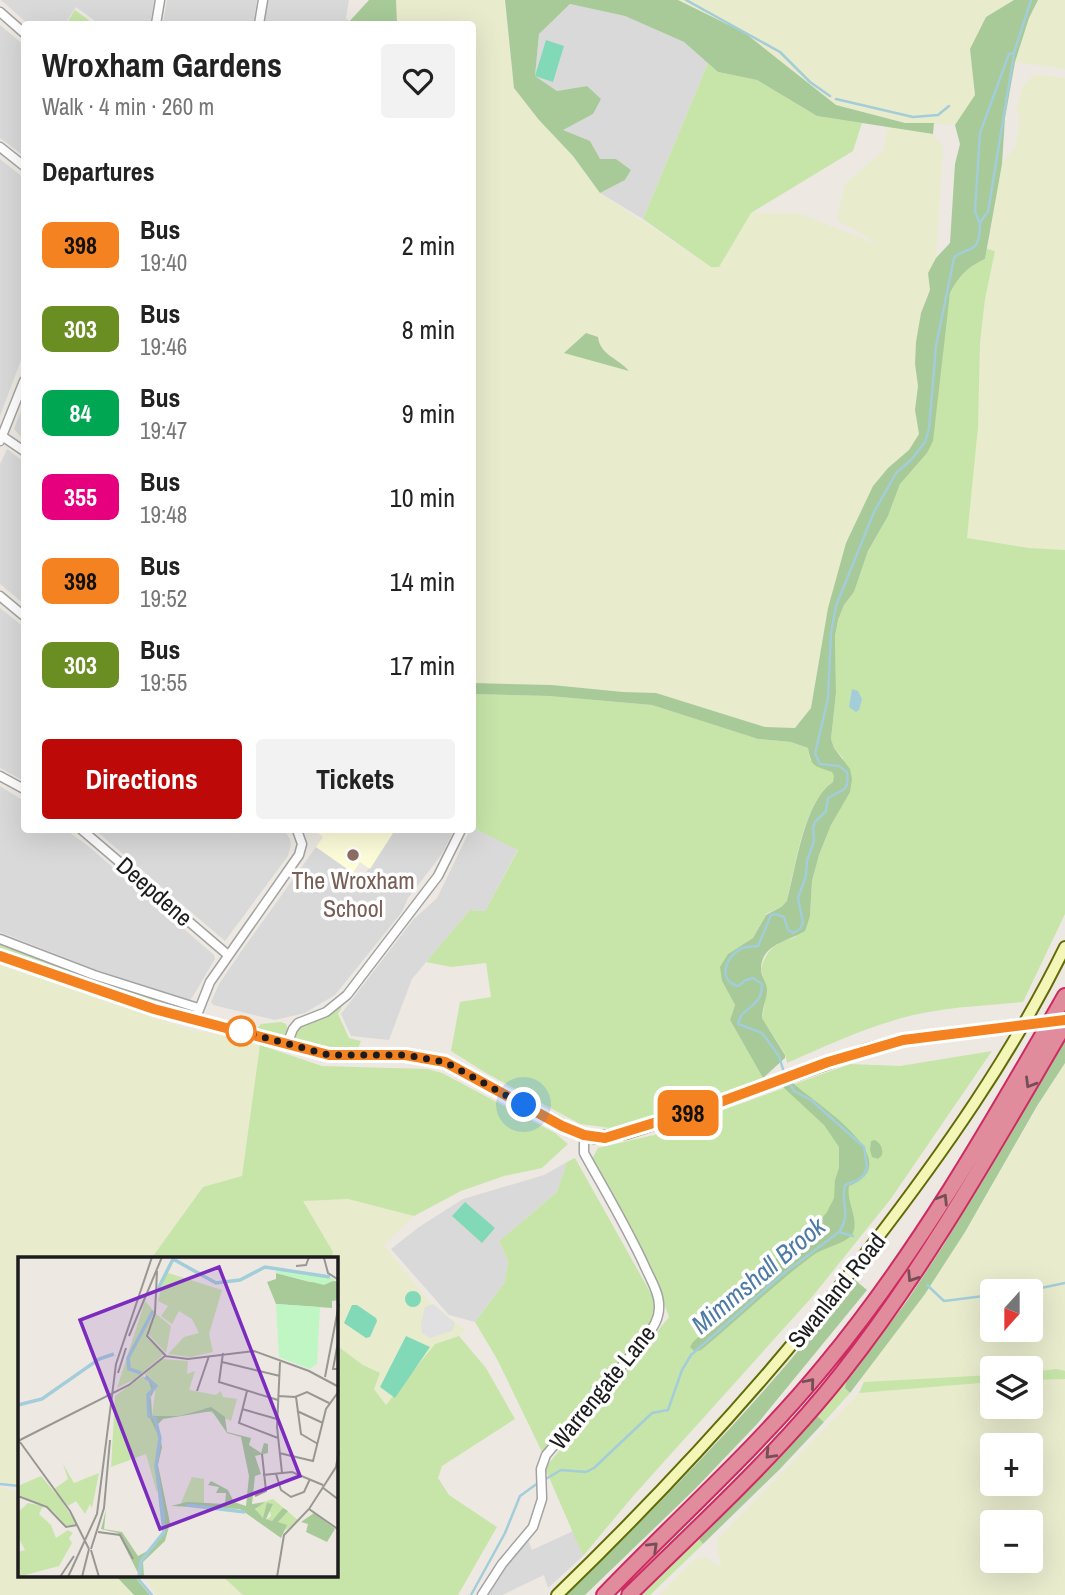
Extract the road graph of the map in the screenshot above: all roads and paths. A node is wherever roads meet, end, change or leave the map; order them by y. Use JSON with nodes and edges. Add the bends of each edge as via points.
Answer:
{"nodes":[{"id":1,"x":160,"y":0,"type":"edge"},
{"id":2,"x":263,"y":0,"type":"edge"},
{"id":3,"x":0,"y":12,"type":"edge"},
{"id":4,"x":156,"y":21,"type":"edge"},
{"id":5,"x":260,"y":21,"type":"edge"},
{"id":6,"x":21,"y":30,"type":"edge"},
{"id":7,"x":0,"y":147,"type":"edge"},
{"id":8,"x":21,"y":164,"type":"edge"},
{"id":9,"x":21,"y":388,"type":"edge"},
{"id":10,"x":1,"y":438,"type":"edge"},
{"id":11,"x":21,"y":449,"type":"edge"},
{"id":12,"x":0,"y":596,"type":"edge"},
{"id":13,"x":21,"y":614,"type":"edge"},
{"id":14,"x":0,"y":776,"type":"edge"},
{"id":15,"x":21,"y":787,"type":"edge"},
{"id":16,"x":86,"y":833,"type":"edge"},
{"id":17,"x":298,"y":833,"type":"edge"},
{"id":18,"x":459,"y":833,"type":"edge"},
{"id":19,"x":0,"y":939,"type":"edge"},
{"id":20,"x":1065,"y":947,"type":"edge"},
{"id":21,"x":228,"y":955,"type":"junction"},
{"id":22,"x":0,"y":956,"type":"edge"},
{"id":23,"x":1065,"y":996,"type":"edge"},
{"id":24,"x":198,"y":1008,"type":"junction"},
{"id":25,"x":195,"y":1020,"type":"junction"},
{"id":26,"x":1065,"y":1022,"type":"edge"},
{"id":27,"x":288,"y":1044,"type":"junction"},
{"id":28,"x":587,"y":1136,"type":"junction"},
{"id":29,"x":482,"y":1595,"type":"edge"},
{"id":30,"x":557,"y":1595,"type":"edge"},
{"id":31,"x":604,"y":1595,"type":"edge"},
{"id":32,"x":629,"y":1595,"type":"edge"}],
"edges":[{"from":1,"to":4,"type":"street"},
{"from":2,"to":5,"type":"street"},
{"from":3,"to":6,"type":"street"},
{"from":7,"to":8,"type":"street"},
{"from":9,"to":10,"type":"street"},
{"from":10,"to":11,"type":"street"},
{"from":12,"to":13,"type":"street"},
{"from":14,"to":15,"type":"street"},
{"from":16,"to":21,"type":"street","name":"Deepdene"},
{"from":17,"to":21,"type":"street","via":[[299,855]]},
{"from":18,"to":27,"type":"street","via":[[437,877],[347,995],[326,1012],[298,1023]]},
{"from":19,"to":24,"type":"street"},
{"from":20,"to":30,"type":"main road","name":"Swanland Road","via":[[1005,1058],[929,1171],[828,1302],[696,1454]]},
{"from":21,"to":24,"type":"street"},
{"from":22,"to":25,"type":"main road"},
{"from":31,"to":23,"type":"highway","one_way":true,"via":[[750,1451],[858,1323],[937,1209]]},
{"from":24,"to":25,"type":"street"},
{"from":25,"to":27,"type":"main road"},
{"from":26,"to":28,"type":"main road","bridge":true,"via":[[903,1040],[626,1133]]},
{"from":26,"to":32,"type":"highway","one_way":true,"via":[[936,1241],[865,1343],[757,1468]]},
{"from":27,"to":28,"type":"main road","via":[[329,1055],[405,1055],[445,1062]]},
{"from":28,"to":29,"type":"street","name":"Warrengate Lane","via":[[584,1153],[637,1250],[659,1299],[659,1312],[644,1340],[547,1455],[533,1527]]}]}
